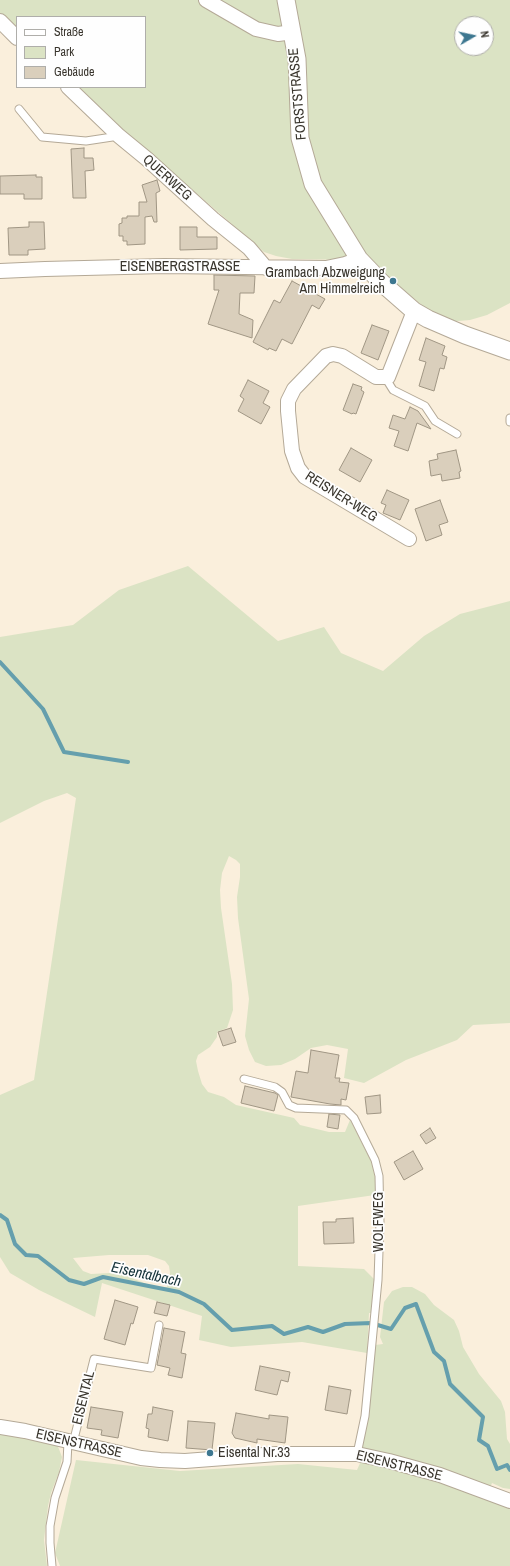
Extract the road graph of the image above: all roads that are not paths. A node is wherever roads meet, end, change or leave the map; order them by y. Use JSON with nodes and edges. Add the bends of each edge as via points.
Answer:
{"nodes":[{"id":1,"x":206,"y":0,"type":"edge"},
{"id":2,"x":286,"y":0,"type":"edge"},
{"id":3,"x":0,"y":21,"type":"edge"},
{"id":4,"x":293,"y":32,"type":"junction"},
{"id":5,"x":16,"y":37,"type":"edge"},
{"id":6,"x":69,"y":88,"type":"edge"},
{"id":7,"x":19,"y":109,"type":"dead end"},
{"id":8,"x":119,"y":136,"type":"junction"},
{"id":9,"x":359,"y":259,"type":"junction"},
{"id":10,"x":266,"y":268,"type":"junction"},
{"id":11,"x":0,"y":271,"type":"edge"},
{"id":12,"x":414,"y":311,"type":"junction"},
{"id":13,"x":510,"y":351,"type":"edge"},
{"id":14,"x":388,"y":377,"type":"junction"},
{"id":15,"x":510,"y":418,"type":"edge"},
{"id":16,"x":510,"y":422,"type":"edge"},
{"id":17,"x":457,"y":434,"type":"dead end"},
{"id":18,"x":409,"y":539,"type":"dead end"},
{"id":19,"x":244,"y":1079,"type":"dead end"},
{"id":20,"x":159,"y":1325,"type":"dead end"},
{"id":21,"x":0,"y":1427,"type":"edge"},
{"id":22,"x":71,"y":1442,"type":"junction"},
{"id":23,"x":357,"y":1454,"type":"junction"},
{"id":24,"x":510,"y":1501,"type":"edge"},
{"id":25,"x":52,"y":1566,"type":"edge"}],
"edges":[{"from":1,"to":4,"type":"street","via":[[256,29],[278,34]]},
{"from":2,"to":4,"type":"street","name":"FORSTSTRASSE"},
{"from":3,"to":5,"type":"street"},
{"from":4,"to":9,"type":"street","name":"FORSTSTRASSE","via":[[297,59],[300,138],[313,184]]},
{"from":6,"to":8,"type":"street","name":"QUERWEG"},
{"from":7,"to":8,"type":"lane","via":[[42,137],[86,141]]},
{"from":8,"to":10,"type":"street","name":"QUERWEG","via":[[249,248]]},
{"from":9,"to":10,"type":"street","name":"EISENBERGSTRASSE","via":[[326,268]]},
{"from":9,"to":12,"type":"street","name":"FORSTSTRASSE"},
{"from":10,"to":11,"type":"street","name":"EISENBERGSTRASSE","via":[[164,266]]},
{"from":12,"to":13,"type":"street","name":"FORSTSTRASSE","via":[[465,335]]},
{"from":12,"to":14,"type":"street"},
{"from":14,"to":17,"type":"lane","via":[[393,390],[425,406],[435,421]]},
{"from":14,"to":18,"type":"street","name":"REISNER-WEG","via":[[376,377],[342,356],[326,356],[294,389],[288,401],[292,451],[298,468],[305,477]]},
{"from":15,"to":16,"type":"lane"},
{"from":19,"to":23,"type":"lane","name":"WOLFWEG","via":[[279,1089],[290,1105],[296,1108],[346,1110],[354,1118],[375,1160],[379,1176],[378,1280],[365,1416]]},
{"from":20,"to":22,"type":"lane","name":"EISENTAL","via":[[150,1368],[94,1359]]},
{"from":21,"to":22,"type":"street","name":"EISENSTRASSE"},
{"from":22,"to":23,"type":"street","name":"EISENSTRASSE","via":[[160,1460],[185,1461],[277,1454]]},
{"from":22,"to":25,"type":"lane","via":[[54,1498],[50,1526]]},
{"from":23,"to":24,"type":"street","name":"EISENSTRASSE","via":[[440,1475]]}]}
